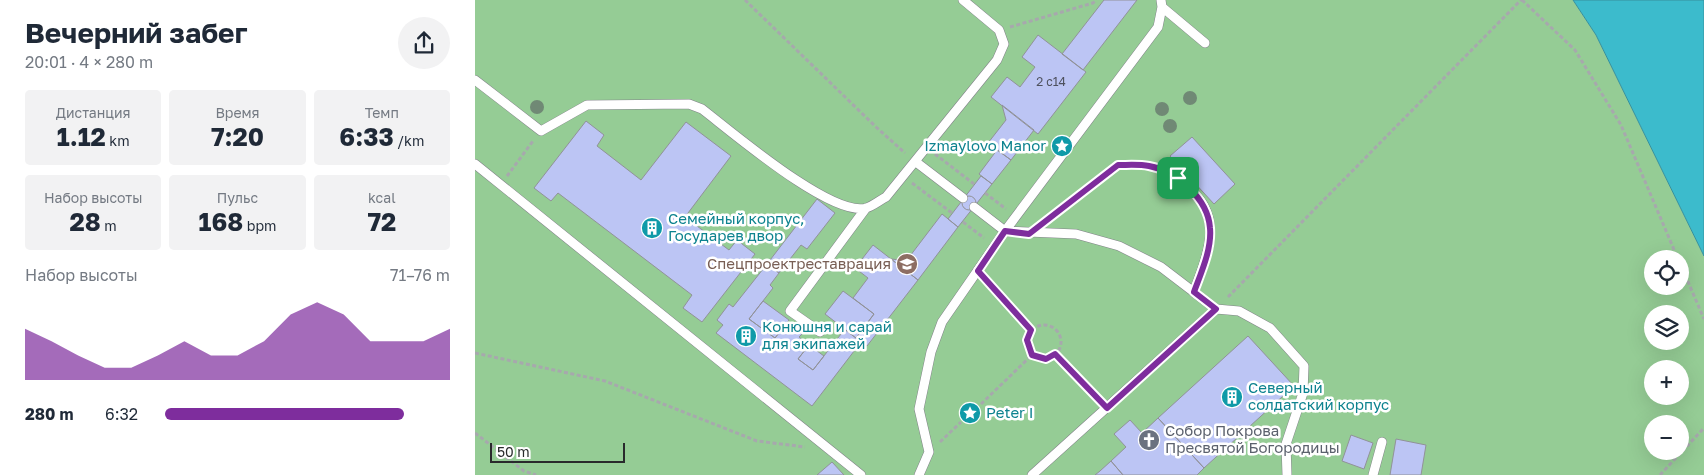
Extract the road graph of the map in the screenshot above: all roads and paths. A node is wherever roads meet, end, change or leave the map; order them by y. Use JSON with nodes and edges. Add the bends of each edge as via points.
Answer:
{"nodes":[{"id":1,"x":745,"y":0,"type":"edge"},
{"id":2,"x":963,"y":0,"type":"edge"},
{"id":3,"x":1096,"y":0,"type":"edge"},
{"id":4,"x":1522,"y":0,"type":"edge"},
{"id":5,"x":1161,"y":4,"type":"edge"},
{"id":6,"x":999,"y":30,"type":"junction"},
{"id":7,"x":1205,"y":43,"type":"dead end"},
{"id":8,"x":475,"y":80,"type":"edge"},
{"id":9,"x":541,"y":131,"type":"junction"},
{"id":10,"x":927,"y":148,"type":"junction"},
{"id":11,"x":916,"y":162,"type":"junction"},
{"id":12,"x":475,"y":164,"type":"edge"},
{"id":13,"x":904,"y":176,"type":"junction"},
{"id":14,"x":1178,"y":178,"type":"joint"},
{"id":15,"x":501,"y":184,"type":"junction"},
{"id":16,"x":974,"y":184,"type":"dead end"},
{"id":17,"x":985,"y":193,"type":"dead end"},
{"id":18,"x":963,"y":198,"type":"dead end"},
{"id":19,"x":974,"y":207,"type":"dead end"},
{"id":20,"x":866,"y":208,"type":"junction"},
{"id":21,"x":952,"y":213,"type":"dead end"},
{"id":22,"x":1016,"y":217,"type":"junction"},
{"id":23,"x":963,"y":222,"type":"dead end"},
{"id":24,"x":1005,"y":231,"type":"junction"},
{"id":25,"x":1029,"y":234,"type":"junction"},
{"id":26,"x":995,"y":247,"type":"junction"},
{"id":27,"x":1674,"y":250,"type":"edge"},
{"id":28,"x":978,"y":271,"type":"junction"},
{"id":29,"x":1689,"y":284,"type":"edge"},
{"id":30,"x":1194,"y":292,"type":"junction"},
{"id":31,"x":1216,"y":309,"type":"junction"},
{"id":32,"x":1704,"y":318,"type":"edge"},
{"id":33,"x":1031,"y":330,"type":"junction"},
{"id":34,"x":820,"y":332,"type":"dead end"},
{"id":35,"x":475,"y":353,"type":"edge"},
{"id":36,"x":1055,"y":354,"type":"junction"},
{"id":37,"x":1032,"y":355,"type":"junction"},
{"id":38,"x":981,"y":404,"type":"dead end"},
{"id":39,"x":1107,"y":408,"type":"junction"},
{"id":40,"x":961,"y":422,"type":"dead end"},
{"id":41,"x":1704,"y":428,"type":"edge"},
{"id":42,"x":475,"y":433,"type":"edge"},
{"id":43,"x":1382,"y":442,"type":"dead end"},
{"id":44,"x":830,"y":450,"type":"junction"},
{"id":45,"x":929,"y":452,"type":"junction"},
{"id":46,"x":536,"y":475,"type":"edge"},
{"id":47,"x":861,"y":475,"type":"edge"},
{"id":48,"x":919,"y":475,"type":"edge"},
{"id":49,"x":1032,"y":475,"type":"edge"},
{"id":50,"x":1287,"y":475,"type":"edge"},
{"id":51,"x":1373,"y":475,"type":"edge"},
{"id":52,"x":1660,"y":475,"type":"edge"}],
"edges":[{"from":1,"to":11,"type":"path","via":[[876,128]]},
{"from":2,"to":6,"type":"lane"},
{"from":3,"to":6,"type":"path"},
{"from":4,"to":27,"type":"path","via":[[1575,50],[1621,125]]},
{"from":4,"to":31,"type":"path"},
{"from":5,"to":7,"type":"lane"},
{"from":5,"to":22,"type":"lane","via":[[1158,27]]},
{"from":6,"to":10,"type":"lane","via":[[1004,44],[997,60]]},
{"from":8,"to":9,"type":"lane"},
{"from":9,"to":15,"type":"path"},
{"from":9,"to":20,"type":"lane","via":[[587,105],[689,104],[702,109],[802,184],[841,205]]},
{"from":10,"to":11,"type":"lane"},
{"from":10,"to":16,"type":"path"},
{"from":11,"to":13,"type":"lane"},
{"from":11,"to":18,"type":"lane"},
{"from":12,"to":15,"type":"lane"},
{"from":13,"to":20,"type":"lane","via":[[887,197]]},
{"from":13,"to":21,"type":"path"},
{"from":14,"to":25,"type":"path","via":[[1149,166],[1118,165]]},
{"from":14,"to":30,"type":"lane","via":[[1204,206],[1211,229],[1208,250]]},
{"from":15,"to":44,"type":"lane"},
{"from":17,"to":22,"type":"path"},
{"from":19,"to":24,"type":"lane"},
{"from":20,"to":34,"type":"lane","via":[[790,311]]},
{"from":22,"to":24,"type":"lane"},
{"from":23,"to":26,"type":"path"},
{"from":24,"to":25,"type":"lane"},
{"from":24,"to":26,"type":"lane"},
{"from":25,"to":30,"type":"lane","via":[[1076,234],[1119,246],[1161,267]]},
{"from":26,"to":28,"type":"lane"},
{"from":28,"to":33,"type":"path"},
{"from":28,"to":45,"type":"lane","via":[[942,322],[931,352],[919,409]]},
{"from":29,"to":32,"type":"path"},
{"from":30,"to":31,"type":"lane"},
{"from":31,"to":39,"type":"lane"},
{"from":31,"to":50,"type":"lane","via":[[1239,311],[1270,328],[1304,366],[1303,393],[1286,444]]},
{"from":33,"to":36,"type":"path","via":[[1041,325],[1056,330],[1060,345]]},
{"from":33,"to":37,"type":"path","via":[[1027,340]]},
{"from":35,"to":44,"type":"path","via":[[605,380],[757,441]]},
{"from":36,"to":37,"type":"path","via":[[1046,359]]},
{"from":36,"to":39,"type":"path"},
{"from":37,"to":38,"type":"path"},
{"from":39,"to":49,"type":"lane"},
{"from":40,"to":45,"type":"path"},
{"from":41,"to":52,"type":"path"},
{"from":42,"to":46,"type":"path","via":[[524,471]]},
{"from":43,"to":51,"type":"lane"},
{"from":44,"to":47,"type":"lane"},
{"from":45,"to":48,"type":"lane"}]}
